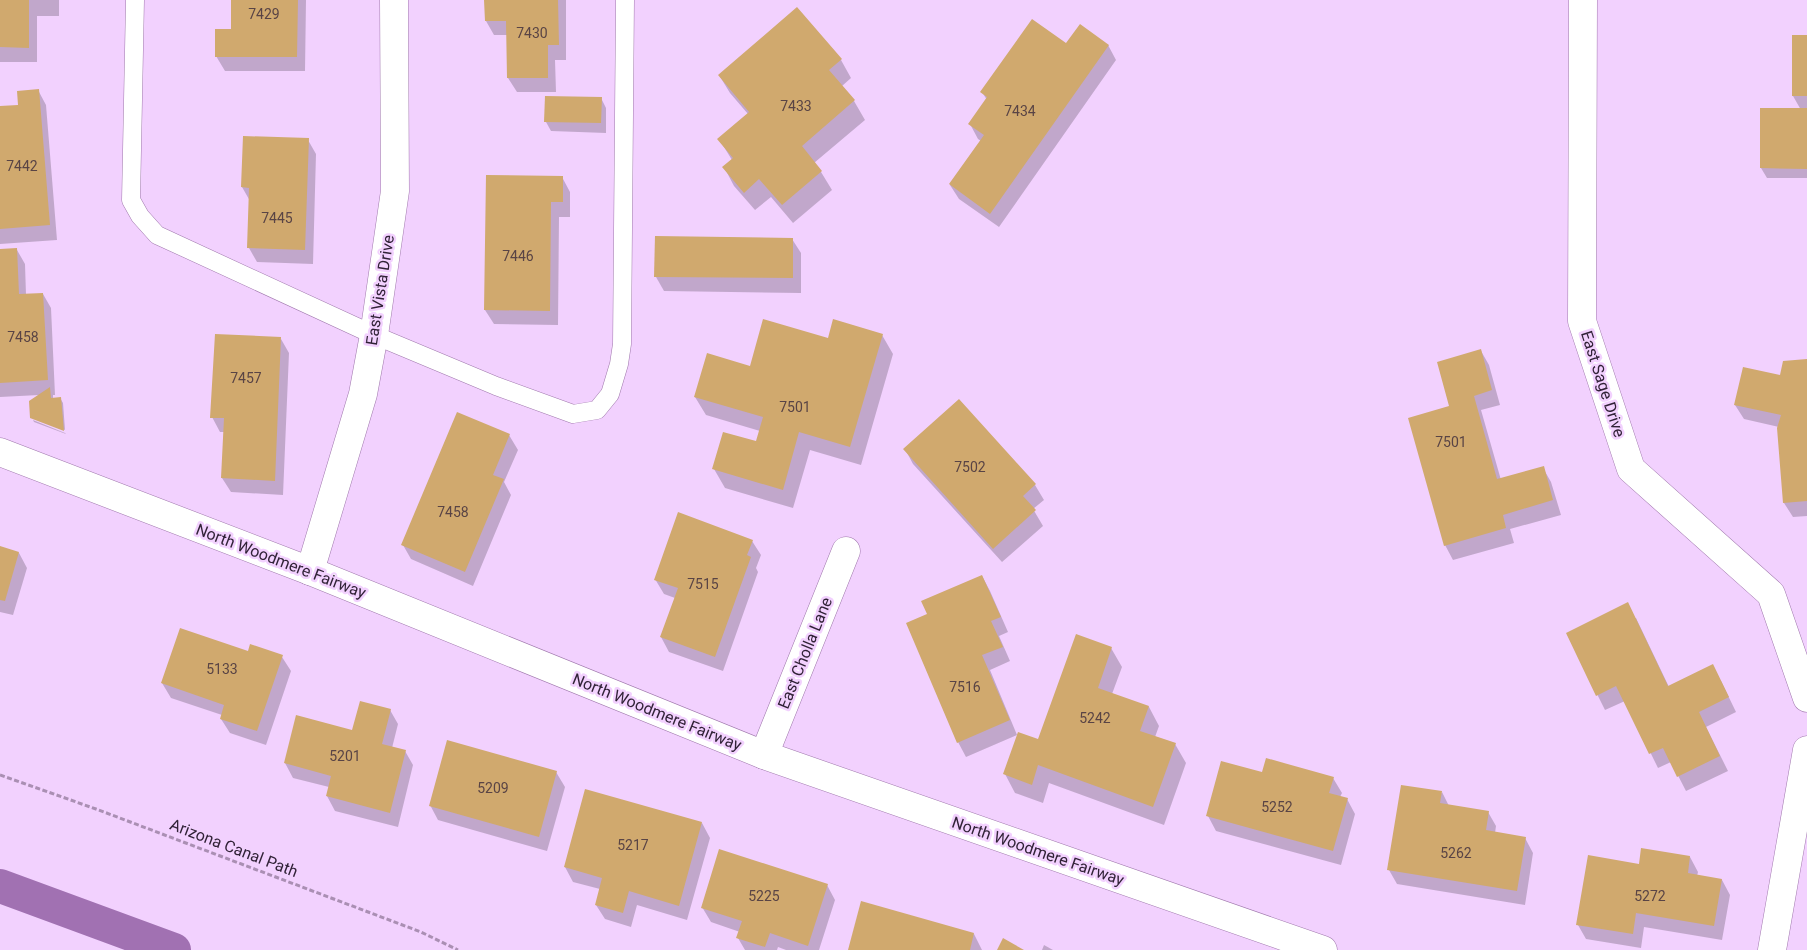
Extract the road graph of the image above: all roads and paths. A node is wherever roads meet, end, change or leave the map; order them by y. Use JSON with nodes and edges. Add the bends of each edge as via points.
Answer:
{"nodes":[{"id":1,"x":135,"y":0,"type":"edge"},
{"id":2,"x":394,"y":0,"type":"edge"},
{"id":3,"x":625,"y":0,"type":"edge"},
{"id":4,"x":1583,"y":0,"type":"edge"},
{"id":5,"x":374,"y":335,"type":"junction"},
{"id":6,"x":0,"y":452,"type":"edge"},
{"id":7,"x":846,"y":551,"type":"dead end"},
{"id":8,"x":310,"y":572,"type":"junction"},
{"id":9,"x":1807,"y":698,"type":"edge"},
{"id":10,"x":1807,"y":750,"type":"edge"},
{"id":11,"x":764,"y":755,"type":"junction"},
{"id":12,"x":0,"y":775,"type":"edge"},
{"id":13,"x":458,"y":950,"type":"edge"},
{"id":14,"x":1323,"y":950,"type":"edge"},
{"id":15,"x":1772,"y":950,"type":"edge"}],
"edges":[{"from":1,"to":5,"type":"lane","via":[[131,200],[140,216],[157,234]]},
{"from":2,"to":5,"type":"street","name":"East Vista Drive","via":[[395,191]]},
{"from":3,"to":5,"type":"lane","via":[[622,344],[610,394],[597,410],[573,414]]},
{"from":4,"to":9,"type":"street","name":"East Sage Drive","via":[[1582,321],[1631,469],[1772,594]]},
{"from":5,"to":8,"type":"street","name":"East Vista Drive","via":[[363,394]]},
{"from":6,"to":8,"type":"street","name":"North Woodmere Fairway"},
{"from":7,"to":11,"type":"street","name":"East Cholla Lane"},
{"from":8,"to":11,"type":"street","name":"North Woodmere Fairway"},
{"from":10,"to":15,"type":"street"},
{"from":11,"to":14,"type":"street","name":"North Woodmere Fairway"},
{"from":12,"to":13,"type":"path","name":"Arizona Canal Path","via":[[421,932]]}]}
